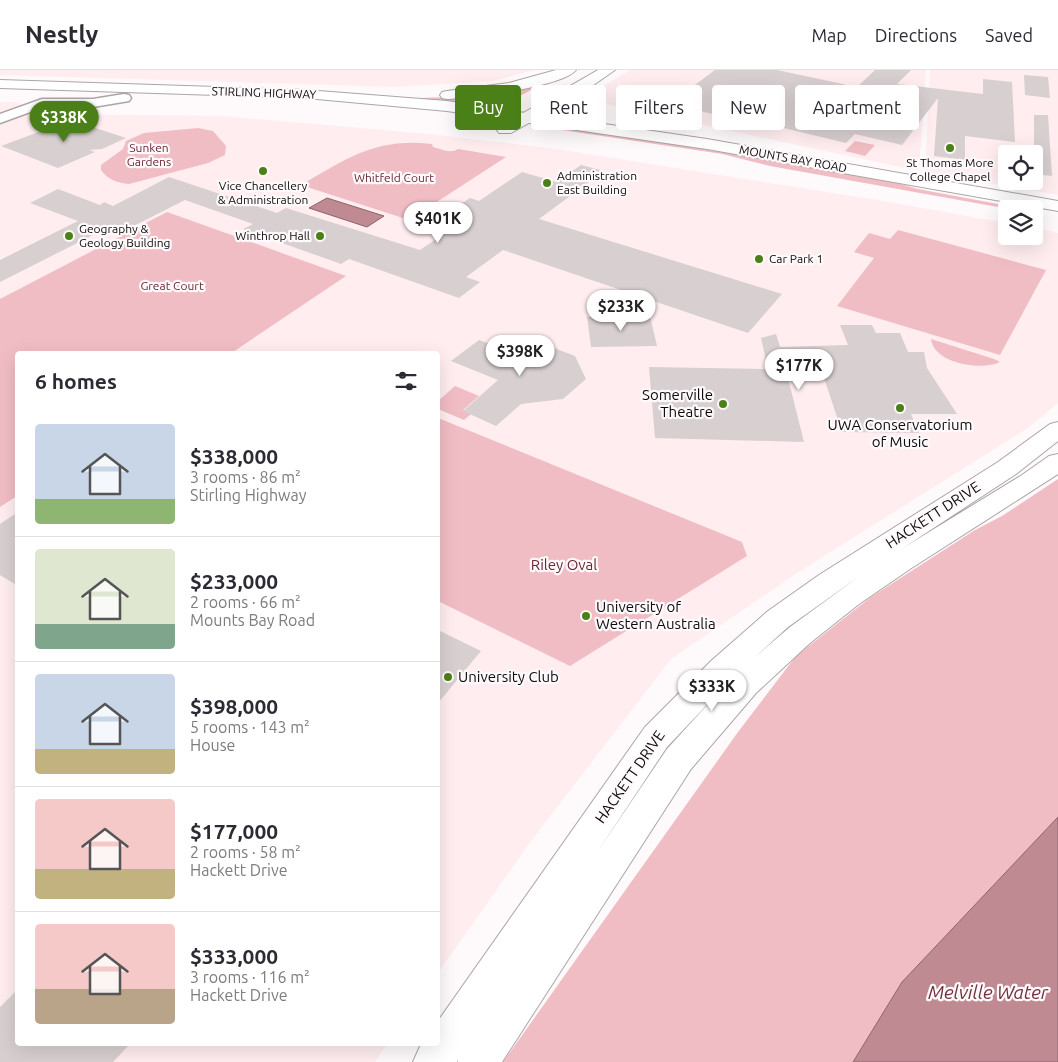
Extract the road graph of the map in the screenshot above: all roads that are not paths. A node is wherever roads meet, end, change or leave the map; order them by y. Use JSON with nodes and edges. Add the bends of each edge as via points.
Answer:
{"nodes":[{"id":1,"x":569,"y":70,"type":"edge"},
{"id":2,"x":574,"y":70,"type":"edge"},
{"id":3,"x":608,"y":70,"type":"edge"},
{"id":4,"x":0,"y":84,"type":"edge"},
{"id":5,"x":586,"y":85,"type":"edge"},
{"id":6,"x":7,"y":93,"type":"edge"},
{"id":7,"x":306,"y":94,"type":"junction"},
{"id":8,"x":124,"y":98,"type":"junction"},
{"id":9,"x":521,"y":107,"type":"edge"},
{"id":10,"x":455,"y":108,"type":"edge"},
{"id":11,"x":19,"y":110,"type":"junction"},
{"id":12,"x":531,"y":116,"type":"edge"},
{"id":13,"x":521,"y":117,"type":"edge"},
{"id":14,"x":527,"y":118,"type":"junction"},
{"id":15,"x":0,"y":119,"type":"edge"},
{"id":16,"x":521,"y":119,"type":"edge"},
{"id":17,"x":531,"y":119,"type":"edge"},
{"id":18,"x":439,"y":120,"type":"dead end"},
{"id":19,"x":606,"y":129,"type":"edge"},
{"id":20,"x":572,"y":140,"type":"dead end"},
{"id":21,"x":710,"y":161,"type":"dead end"},
{"id":22,"x":1058,"y":206,"type":"edge"},
{"id":23,"x":998,"y":212,"type":"edge"},
{"id":24,"x":1043,"y":220,"type":"edge"},
{"id":25,"x":1058,"y":223,"type":"edge"},
{"id":26,"x":1058,"y":429,"type":"edge"},
{"id":27,"x":1058,"y":462,"type":"edge"},
{"id":28,"x":433,"y":1062,"type":"edge"},
{"id":29,"x":478,"y":1062,"type":"edge"}],
"edges":[{"from":1,"to":7,"type":"main road","via":[[492,92]]},
{"from":2,"to":9,"type":"main road"},
{"from":3,"to":5,"type":"main road"},
{"from":4,"to":7,"type":"main road","name":"STIRLING HIGHWAY"},
{"from":6,"to":8,"type":"main road","name":"STIRLING HIGHWAY"},
{"from":6,"to":11,"type":"street","via":[[24,101]]},
{"from":7,"to":10,"type":"main road","name":"STIRLING HIGHWAY"},
{"from":8,"to":11,"type":"street","via":[[93,103],[51,102]]},
{"from":8,"to":18,"type":"main road","name":"STIRLING HIGHWAY","via":[[323,106]]},
{"from":11,"to":15,"type":"street"},
{"from":12,"to":14,"type":"main road"},
{"from":13,"to":14,"type":"main road"},
{"from":14,"to":17,"type":"main road","name":"MOUNTS BAY ROAD"},
{"from":16,"to":20,"type":"main road"},
{"from":19,"to":22,"type":"main road","name":"MOUNTS BAY ROAD"},
{"from":21,"to":23,"type":"main road","name":"MOUNTS BAY ROAD"},
{"from":24,"to":25,"type":"main road"},
{"from":26,"to":28,"type":"main road","name":"HACKETT DRIVE","via":[[1007,468],[829,582],[778,619],[722,669],[656,737]]},
{"from":27,"to":29,"type":"main road","name":"HACKETT DRIVE","via":[[849,598],[800,635],[745,684],[679,759]]}]}
